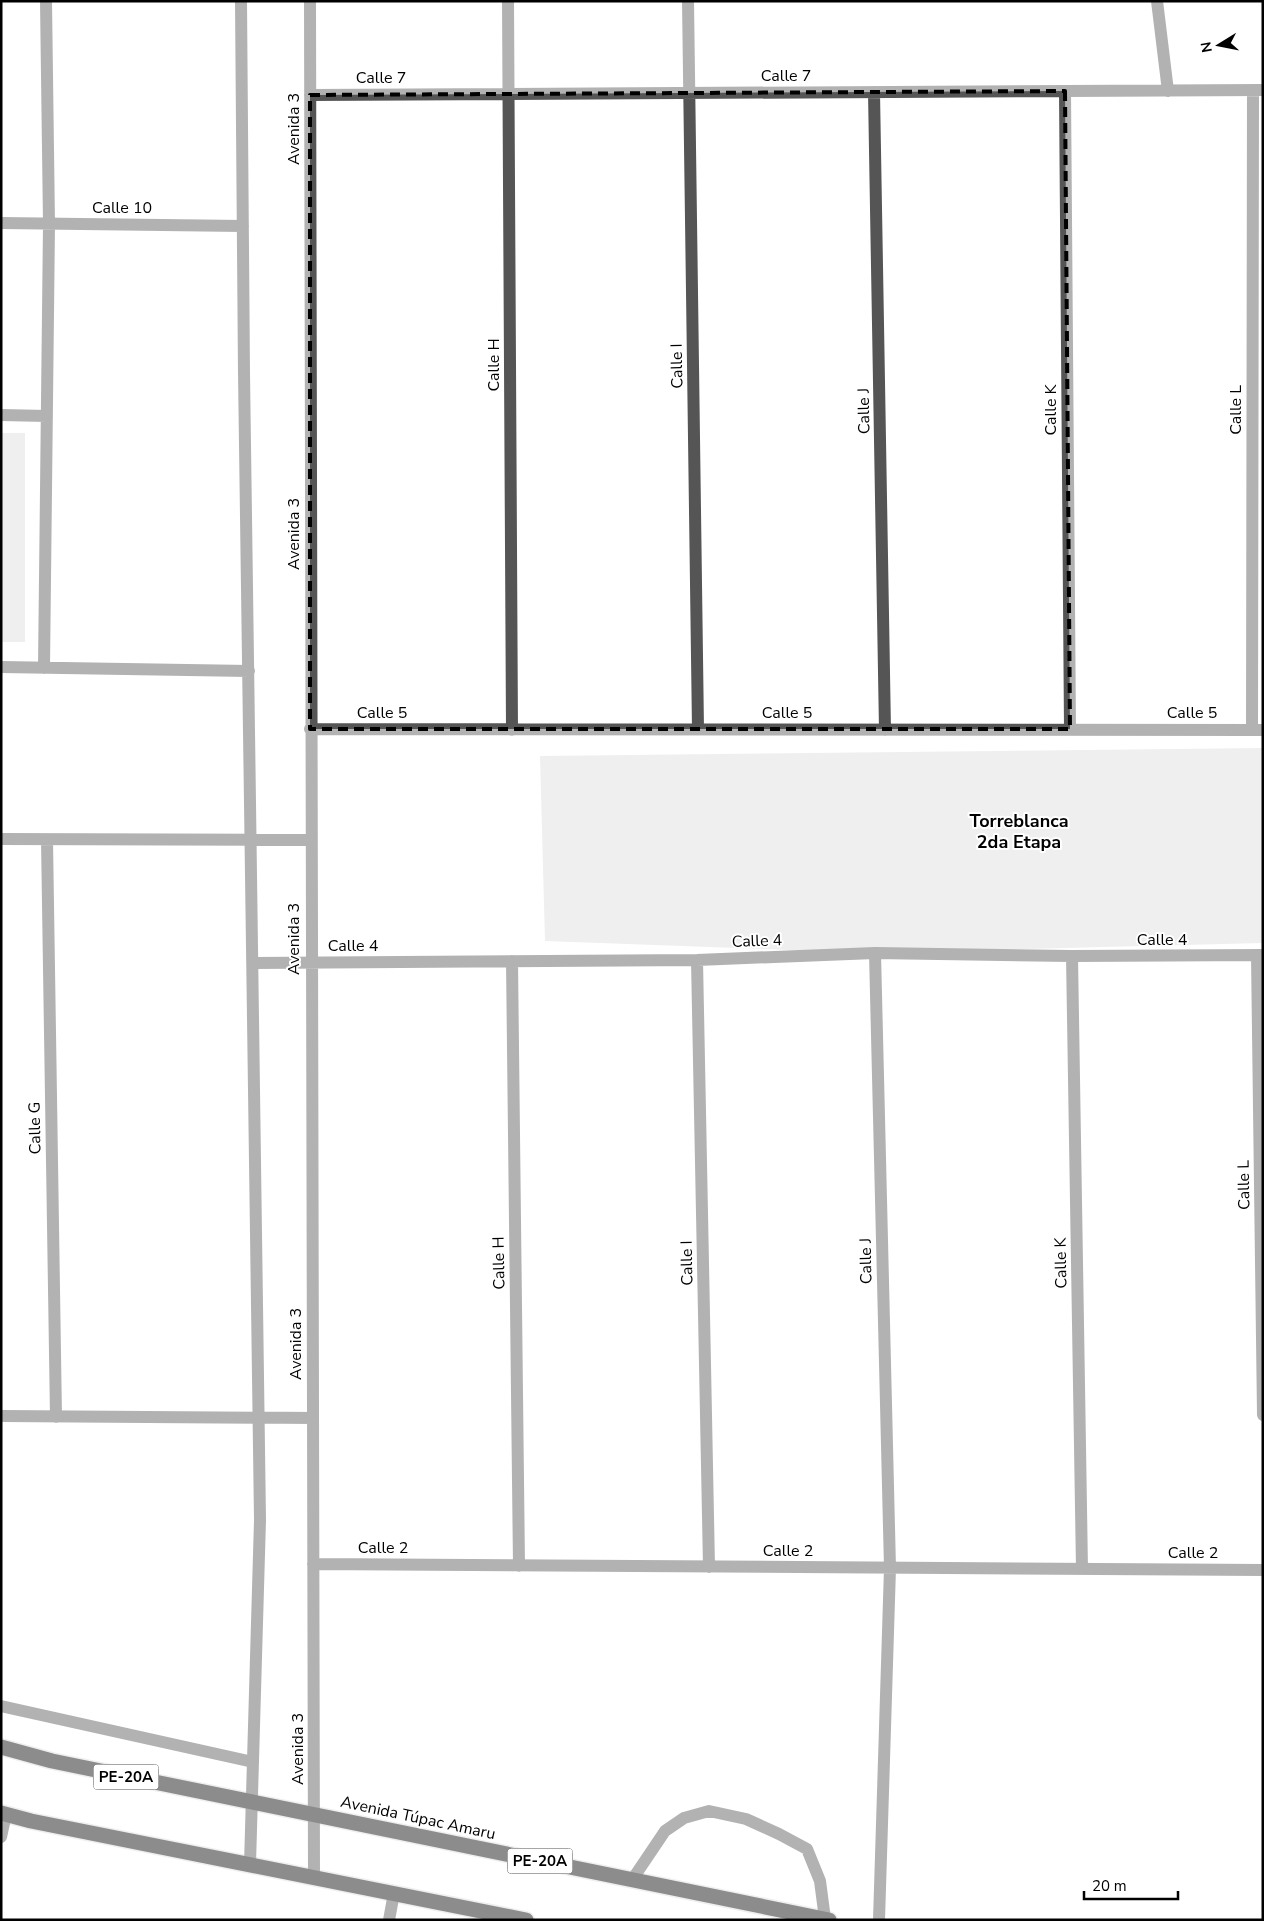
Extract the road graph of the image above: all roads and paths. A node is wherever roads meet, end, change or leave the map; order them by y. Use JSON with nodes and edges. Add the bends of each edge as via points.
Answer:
{"nodes":[{"id":1,"x":46,"y":1,"type":"edge"},
{"id":2,"x":241,"y":1,"type":"edge"},
{"id":3,"x":310,"y":1,"type":"edge"},
{"id":4,"x":508,"y":1,"type":"edge"},
{"id":5,"x":688,"y":1,"type":"edge"},
{"id":6,"x":1157,"y":1,"type":"edge"},
{"id":7,"x":1258,"y":90,"type":"edge"},
{"id":8,"x":1065,"y":91,"type":"junction"},
{"id":9,"x":1168,"y":91,"type":"junction"},
{"id":10,"x":874,"y":92,"type":"junction"},
{"id":11,"x":688,"y":93,"type":"junction"},
{"id":12,"x":508,"y":94,"type":"junction"},
{"id":13,"x":310,"y":95,"type":"junction"},
{"id":14,"x":1,"y":223,"type":"edge"},
{"id":15,"x":49,"y":224,"type":"junction"},
{"id":16,"x":243,"y":226,"type":"junction"},
{"id":17,"x":1,"y":415,"type":"edge"},
{"id":18,"x":47,"y":416,"type":"junction"},
{"id":19,"x":1,"y":667,"type":"edge"},
{"id":20,"x":44,"y":668,"type":"junction"},
{"id":21,"x":248,"y":671,"type":"junction"},
{"id":22,"x":310,"y":729,"type":"junction"},
{"id":23,"x":698,"y":729,"type":"junction"},
{"id":24,"x":1070,"y":729,"type":"junction"},
{"id":25,"x":512,"y":730,"type":"junction"},
{"id":26,"x":885,"y":730,"type":"junction"},
{"id":27,"x":1257,"y":730,"type":"edge"},
{"id":28,"x":1,"y":840,"type":"edge"},
{"id":29,"x":47,"y":840,"type":"junction"},
{"id":30,"x":251,"y":840,"type":"junction"},
{"id":31,"x":310,"y":840,"type":"junction"},
{"id":32,"x":875,"y":953,"type":"junction"},
{"id":33,"x":1260,"y":955,"type":"edge"},
{"id":34,"x":1072,"y":956,"type":"junction"},
{"id":35,"x":697,"y":960,"type":"junction"},
{"id":36,"x":512,"y":961,"type":"junction"},
{"id":37,"x":310,"y":962,"type":"junction"},
{"id":38,"x":253,"y":963,"type":"junction"},
{"id":39,"x":1263,"y":1414,"type":"edge"},
{"id":40,"x":1,"y":1416,"type":"edge"},
{"id":41,"x":56,"y":1417,"type":"junction"},
{"id":42,"x":313,"y":1418,"type":"junction"},
{"id":43,"x":258,"y":1419,"type":"junction"},
{"id":44,"x":313,"y":1564,"type":"junction"},
{"id":45,"x":519,"y":1566,"type":"junction"},
{"id":46,"x":709,"y":1567,"type":"junction"},
{"id":47,"x":890,"y":1568,"type":"junction"},
{"id":48,"x":1082,"y":1569,"type":"junction"},
{"id":49,"x":1263,"y":1570,"type":"edge"},
{"id":50,"x":1,"y":1706,"type":"edge"},
{"id":51,"x":1,"y":1747,"type":"edge"},
{"id":52,"x":253,"y":1762,"type":"junction"},
{"id":53,"x":252,"y":1802,"type":"junction"},
{"id":54,"x":4,"y":1813,"type":"edge"},
{"id":55,"x":314,"y":1815,"type":"junction"},
{"id":56,"x":1,"y":1837,"type":"edge"},
{"id":57,"x":250,"y":1864,"type":"junction"},
{"id":58,"x":314,"y":1877,"type":"junction"},
{"id":59,"x":632,"y":1880,"type":"junction"},
{"id":60,"x":394,"y":1893,"type":"junction"},
{"id":61,"x":827,"y":1919,"type":"edge"},
{"id":62,"x":389,"y":1920,"type":"edge"},
{"id":63,"x":526,"y":1920,"type":"edge"},
{"id":64,"x":879,"y":1920,"type":"edge"}],
"edges":[{"from":1,"to":15,"type":"street"},
{"from":2,"to":16,"type":"street"},
{"from":3,"to":13,"type":"street","name":"Avenida 3"},
{"from":4,"to":12,"type":"street","name":"Calle H"},
{"from":5,"to":11,"type":"street","name":"Calle I"},
{"from":6,"to":9,"type":"street"},
{"from":7,"to":9,"type":"street","name":"Calle 7"},
{"from":7,"to":27,"type":"street","name":"Calle L"},
{"from":8,"to":9,"type":"street","name":"Calle 7"},
{"from":8,"to":10,"type":"street","name":"Calle 7"},
{"from":8,"to":24,"type":"street","name":"Calle K"},
{"from":10,"to":11,"type":"street","name":"Calle 7"},
{"from":10,"to":26,"type":"street","name":"Calle J"},
{"from":11,"to":12,"type":"street","name":"Calle 7"},
{"from":11,"to":23,"type":"street","name":"Calle I"},
{"from":12,"to":13,"type":"street","name":"Calle 7"},
{"from":12,"to":25,"type":"street","name":"Calle H"},
{"from":13,"to":22,"type":"street","name":"Avenida 3"},
{"from":14,"to":15,"type":"street","name":"Calle 10"},
{"from":15,"to":16,"type":"street","name":"Calle 10"},
{"from":15,"to":18,"type":"street"},
{"from":16,"to":21,"type":"street"},
{"from":17,"to":18,"type":"street"},
{"from":18,"to":20,"type":"street"},
{"from":19,"to":20,"type":"street"},
{"from":20,"to":21,"type":"street"},
{"from":21,"to":30,"type":"street"},
{"from":22,"to":25,"type":"street","name":"Calle 5"},
{"from":22,"to":31,"type":"street","name":"Avenida 3"},
{"from":23,"to":25,"type":"street","name":"Calle 5"},
{"from":23,"to":26,"type":"street","name":"Calle 5"},
{"from":24,"to":26,"type":"street","name":"Calle 5"},
{"from":24,"to":27,"type":"street","name":"Calle 5"},
{"from":28,"to":29,"type":"street"},
{"from":29,"to":30,"type":"street"},
{"from":29,"to":41,"type":"street","name":"Calle G"},
{"from":30,"to":31,"type":"street"},
{"from":30,"to":38,"type":"street"},
{"from":31,"to":37,"type":"street","name":"Avenida 3"},
{"from":32,"to":34,"type":"street","name":"Calle 4"},
{"from":32,"to":35,"type":"street","name":"Calle 4"},
{"from":32,"to":47,"type":"street","name":"Calle J"},
{"from":33,"to":34,"type":"street","name":"Calle 4"},
{"from":33,"to":39,"type":"street","name":"Calle L"},
{"from":34,"to":48,"type":"street","name":"Calle K"},
{"from":35,"to":36,"type":"street","name":"Calle 4"},
{"from":35,"to":46,"type":"street","name":"Calle I"},
{"from":36,"to":37,"type":"street","name":"Calle 4"},
{"from":36,"to":45,"type":"street","name":"Calle H"},
{"from":37,"to":38,"type":"street","name":"Calle 4"},
{"from":37,"to":42,"type":"street","name":"Avenida 3"},
{"from":38,"to":43,"type":"street"},
{"from":40,"to":41,"type":"street"},
{"from":41,"to":43,"type":"street"},
{"from":42,"to":43,"type":"street"},
{"from":42,"to":44,"type":"street","name":"Avenida 3"},
{"from":43,"to":52,"type":"street","via":[[260,1520]]},
{"from":44,"to":45,"type":"street","name":"Calle 2"},
{"from":44,"to":55,"type":"street","name":"Avenida 3"},
{"from":45,"to":46,"type":"street","name":"Calle 2"},
{"from":46,"to":47,"type":"street","name":"Calle 2"},
{"from":47,"to":48,"type":"street","name":"Calle 2"},
{"from":47,"to":64,"type":"street","name":"Calle J"},
{"from":48,"to":49,"type":"street","name":"Calle 2"},
{"from":50,"to":52,"type":"street"},
{"from":51,"to":53,"type":"highway","name":"Avenida Túpac Amaru","number":"PE-20A","via":[[52,1761]]},
{"from":52,"to":53,"type":"street"},
{"from":53,"to":55,"type":"highway","name":"Avenida Túpac Amaru","number":"PE-20A"},
{"from":53,"to":57,"type":"street"},
{"from":54,"to":56,"type":"street"},
{"from":54,"to":57,"type":"highway"},
{"from":55,"to":58,"type":"street","name":"Avenida 3"},
{"from":55,"to":59,"type":"highway","name":"Avenida Túpac Amaru","number":"PE-20A"},
{"from":57,"to":58,"type":"highway"},
{"from":58,"to":60,"type":"highway"},
{"from":59,"to":61,"type":"highway","name":"Avenida Túpac Amaru","number":"PE-20A"},
{"from":59,"to":61,"type":"street","via":[[664,1832],[684,1818],[709,1811],[746,1819],[807,1850],[820,1881]]},
{"from":60,"to":62,"type":"street"},
{"from":60,"to":63,"type":"highway"}]}
